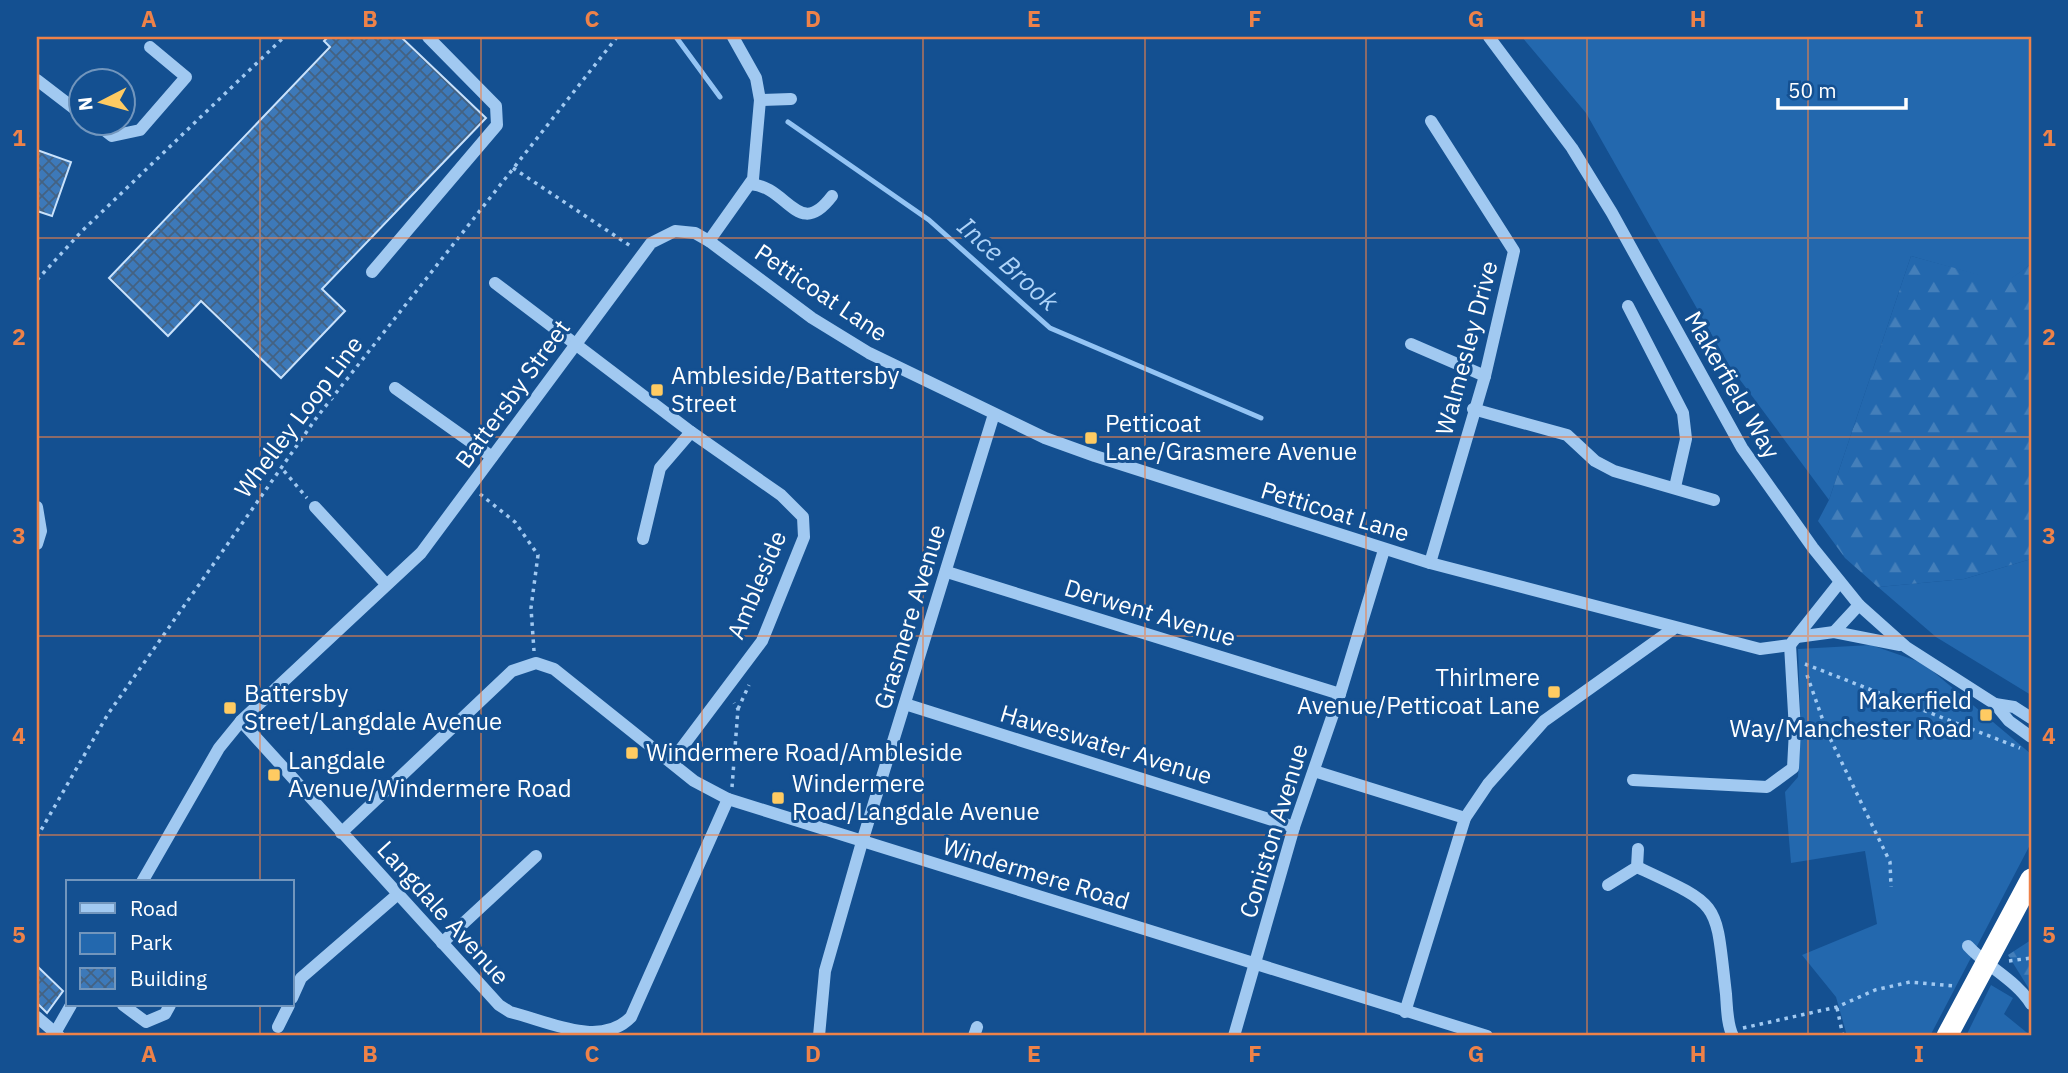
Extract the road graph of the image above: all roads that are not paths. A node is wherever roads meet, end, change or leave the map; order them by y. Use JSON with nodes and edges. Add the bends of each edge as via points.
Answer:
{"nodes":[{"id":1,"x":428,"y":37,"type":"edge"},
{"id":2,"x":733,"y":37,"type":"edge"},
{"id":3,"x":1489,"y":37,"type":"edge"},
{"id":4,"x":150,"y":47,"type":"dead end"},
{"id":5,"x":37,"y":80,"type":"edge"},
{"id":6,"x":791,"y":99,"type":"dead end"},
{"id":7,"x":760,"y":100,"type":"junction"},
{"id":8,"x":66,"y":102,"type":"edge"},
{"id":9,"x":1431,"y":121,"type":"dead end"},
{"id":10,"x":136,"y":131,"type":"edge"},
{"id":11,"x":750,"y":184,"type":"junction"},
{"id":12,"x":832,"y":196,"type":"dead end"},
{"id":13,"x":675,"y":231,"type":"joint"},
{"id":14,"x":709,"y":241,"type":"junction"},
{"id":15,"x":372,"y":272,"type":"dead end"},
{"id":16,"x":495,"y":284,"type":"dead end"},
{"id":17,"x":1628,"y":306,"type":"dead end"},
{"id":18,"x":1410,"y":344,"type":"dead end"},
{"id":19,"x":576,"y":345,"type":"junction"},
{"id":20,"x":1485,"y":376,"type":"junction"},
{"id":21,"x":395,"y":388,"type":"dead end"},
{"id":22,"x":1474,"y":409,"type":"junction"},
{"id":23,"x":994,"y":414,"type":"junction"},
{"id":24,"x":691,"y":432,"type":"junction"},
{"id":25,"x":492,"y":457,"type":"junction"},
{"id":26,"x":1675,"y":487,"type":"junction"},
{"id":27,"x":1714,"y":500,"type":"dead end"},
{"id":28,"x":37,"y":507,"type":"edge"},
{"id":29,"x":315,"y":507,"type":"dead end"},
{"id":30,"x":643,"y":539,"type":"dead end"},
{"id":31,"x":37,"y":544,"type":"edge"},
{"id":32,"x":1384,"y":550,"type":"junction"},
{"id":33,"x":1430,"y":563,"type":"junction"},
{"id":34,"x":947,"y":572,"type":"junction"},
{"id":35,"x":1840,"y":582,"type":"junction"},
{"id":36,"x":386,"y":584,"type":"junction"},
{"id":37,"x":1859,"y":605,"type":"junction"},
{"id":38,"x":1673,"y":629,"type":"junction"},
{"id":39,"x":1834,"y":632,"type":"junction"},
{"id":40,"x":1794,"y":641,"type":"junction"},
{"id":41,"x":1906,"y":647,"type":"junction"},
{"id":42,"x":1340,"y":694,"type":"junction"},
{"id":43,"x":905,"y":704,"type":"junction"},
{"id":44,"x":1995,"y":704,"type":"junction"},
{"id":45,"x":2031,"y":718,"type":"edge"},
{"id":46,"x":241,"y":722,"type":"junction"},
{"id":47,"x":2031,"y":737,"type":"edge"},
{"id":48,"x":671,"y":761,"type":"junction"},
{"id":49,"x":1314,"y":771,"type":"junction"},
{"id":50,"x":1633,"y":780,"type":"dead end"},
{"id":51,"x":728,"y":799,"type":"junction"},
{"id":52,"x":1465,"y":818,"type":"junction"},
{"id":53,"x":1294,"y":827,"type":"junction"},
{"id":54,"x":341,"y":833,"type":"junction"},
{"id":55,"x":862,"y":842,"type":"junction"},
{"id":56,"x":1638,"y":849,"type":"dead end"},
{"id":57,"x":536,"y":856,"type":"dead end"},
{"id":58,"x":1637,"y":867,"type":"junction"},
{"id":59,"x":2031,"y":879,"type":"edge"},
{"id":60,"x":143,"y":880,"type":"edge"},
{"id":61,"x":1608,"y":885,"type":"dead end"},
{"id":62,"x":397,"y":894,"type":"junction"},
{"id":63,"x":442,"y":943,"type":"junction"},
{"id":64,"x":1968,"y":946,"type":"dead end"},
{"id":65,"x":1984,"y":964,"type":"junction"},
{"id":66,"x":1256,"y":965,"type":"junction"},
{"id":67,"x":294,"y":994,"type":"edge"},
{"id":68,"x":2031,"y":1004,"type":"edge"},
{"id":69,"x":71,"y":1006,"type":"edge"},
{"id":70,"x":123,"y":1006,"type":"edge"},
{"id":71,"x":169,"y":1006,"type":"edge"},
{"id":72,"x":288,"y":1006,"type":"edge"},
{"id":73,"x":1405,"y":1012,"type":"junction"},
{"id":74,"x":37,"y":1017,"type":"edge"},
{"id":75,"x":278,"y":1027,"type":"dead end"},
{"id":76,"x":1729,"y":1034,"type":"edge"},
{"id":77,"x":57,"y":1035,"type":"edge"},
{"id":78,"x":819,"y":1036,"type":"edge"},
{"id":79,"x":1234,"y":1036,"type":"edge"},
{"id":80,"x":1487,"y":1036,"type":"edge"},
{"id":81,"x":1947,"y":1036,"type":"edge"}],
"edges":[{"from":1,"to":15,"type":"street","via":[[496,106],[497,125]]},
{"from":2,"to":7,"type":"street","via":[[756,78]]},
{"from":3,"to":35,"type":"street","name":"Makerfield Way","via":[[1535,95],[1599,191],[1741,448]]},
{"from":4,"to":10,"type":"street","via":[[186,77]]},
{"from":5,"to":8,"type":"street"},
{"from":6,"to":7,"type":"street"},
{"from":7,"to":11,"type":"street"},
{"from":9,"to":20,"type":"street","name":"Walmesley Drive","via":[[1514,251]]},
{"from":11,"to":12,"type":"street","via":[[763,184],[798,213],[808,215],[821,211]]},
{"from":11,"to":14,"type":"street"},
{"from":13,"to":14,"type":"street","name":"Petticoat Lane","via":[[685,230]]},
{"from":13,"to":19,"type":"street","name":"Battersby Street","via":[[662,235],[643,253]]},
{"from":14,"to":23,"type":"street","name":"Petticoat Lane","via":[[812,318],[869,353]]},
{"from":16,"to":19,"type":"street","name":"Ambleside"},
{"from":17,"to":26,"type":"street","via":[[1683,413],[1686,439]]},
{"from":18,"to":20,"type":"street"},
{"from":19,"to":24,"type":"street","name":"Ambleside"},
{"from":19,"to":25,"type":"street","name":"Battersby Street"},
{"from":20,"to":22,"type":"street","name":"Walmesley Drive"},
{"from":21,"to":25,"type":"street"},
{"from":22,"to":26,"type":"street","via":[[1567,436],[1614,471]]},
{"from":22,"to":33,"type":"street","name":"Walmesley Drive"},
{"from":23,"to":32,"type":"street","name":"Petticoat Lane","via":[[1095,456]]},
{"from":23,"to":34,"type":"street","name":"Grasmere Avenue"},
{"from":24,"to":30,"type":"street","via":[[660,468]]},
{"from":24,"to":48,"type":"street","name":"Ambleside","via":[[781,495],[803,517],[804,537],[762,641]]},
{"from":25,"to":36,"type":"street","name":"Battersby Street","via":[[421,553]]},
{"from":26,"to":27,"type":"street"},
{"from":28,"to":31,"type":"street","via":[[41,531]]},
{"from":29,"to":36,"type":"street"},
{"from":32,"to":33,"type":"street","name":"Petticoat Lane"},
{"from":32,"to":42,"type":"street","name":"Coniston Avenue"},
{"from":33,"to":38,"type":"street","name":"Petticoat Lane"},
{"from":34,"to":42,"type":"street","name":"Derwent Avenue"},
{"from":34,"to":43,"type":"street","name":"Grasmere Avenue"},
{"from":35,"to":37,"type":"street","name":"Makerfield Way"},
{"from":35,"to":40,"type":"street"},
{"from":36,"to":46,"type":"street","name":"Battersby Street"},
{"from":37,"to":39,"type":"street"},
{"from":37,"to":41,"type":"street","name":"Makerfield Way"},
{"from":38,"to":40,"type":"street","name":"Petticoat Lane","via":[[1760,649]]},
{"from":38,"to":52,"type":"street","via":[[1544,722]]},
{"from":39,"to":40,"type":"street","name":"Petticoat Lane"},
{"from":39,"to":41,"type":"street","name":"Petticoat Lane"},
{"from":40,"to":50,"type":"street","via":[[1793,768],[1768,788]]},
{"from":41,"to":44,"type":"street","name":"Makerfield Way"},
{"from":42,"to":49,"type":"street","name":"Coniston Avenue"},
{"from":43,"to":53,"type":"street","name":"Haweswater Avenue"},
{"from":43,"to":55,"type":"street","name":"Grasmere Avenue"},
{"from":44,"to":45,"type":"street","name":"Makerfield Way","via":[[2014,707]]},
{"from":44,"to":47,"type":"street","name":"Makerfield Way"},
{"from":46,"to":54,"type":"street","name":"Langdale Avenue"},
{"from":46,"to":60,"type":"street","name":"Battersby Street","via":[[219,748]]},
{"from":48,"to":51,"type":"street","name":"Windermere Road"},
{"from":48,"to":54,"type":"street","name":"Windermere Road","via":[[554,669],[536,663],[512,671]]},
{"from":49,"to":52,"type":"street"},
{"from":49,"to":53,"type":"street","name":"Coniston Avenue"},
{"from":51,"to":55,"type":"street","name":"Windermere Road"},
{"from":51,"to":63,"type":"street","name":"Langdale Avenue","via":[[631,1017],[616,1030],[595,1034],[510,1012],[489,996]]},
{"from":52,"to":73,"type":"street"},
{"from":53,"to":66,"type":"street","name":"Coniston Avenue"},
{"from":54,"to":62,"type":"street","name":"Langdale Avenue"},
{"from":55,"to":66,"type":"street","name":"Windermere Road"},
{"from":55,"to":78,"type":"street","name":"Grasmere Avenue","via":[[825,971]]},
{"from":56,"to":58,"type":"street"},
{"from":57,"to":63,"type":"street"},
{"from":58,"to":61,"type":"street"},
{"from":58,"to":76,"type":"street","via":[[1697,895],[1711,909],[1718,928]]},
{"from":59,"to":65,"type":"highway"},
{"from":62,"to":63,"type":"street","name":"Langdale Avenue"},
{"from":62,"to":67,"type":"street","via":[[302,978]]},
{"from":64,"to":65,"type":"street"},
{"from":65,"to":68,"type":"street","via":[[2023,992]]},
{"from":65,"to":81,"type":"highway"},
{"from":66,"to":73,"type":"street","name":"Windermere Road"},
{"from":66,"to":79,"type":"street","name":"Coniston Avenue"},
{"from":69,"to":77,"type":"street"},
{"from":70,"to":71,"type":"street","via":[[146,1022],[164,1014]]},
{"from":72,"to":75,"type":"street"},
{"from":73,"to":80,"type":"street","name":"Windermere Road"},
{"from":74,"to":77,"type":"street"}]}
